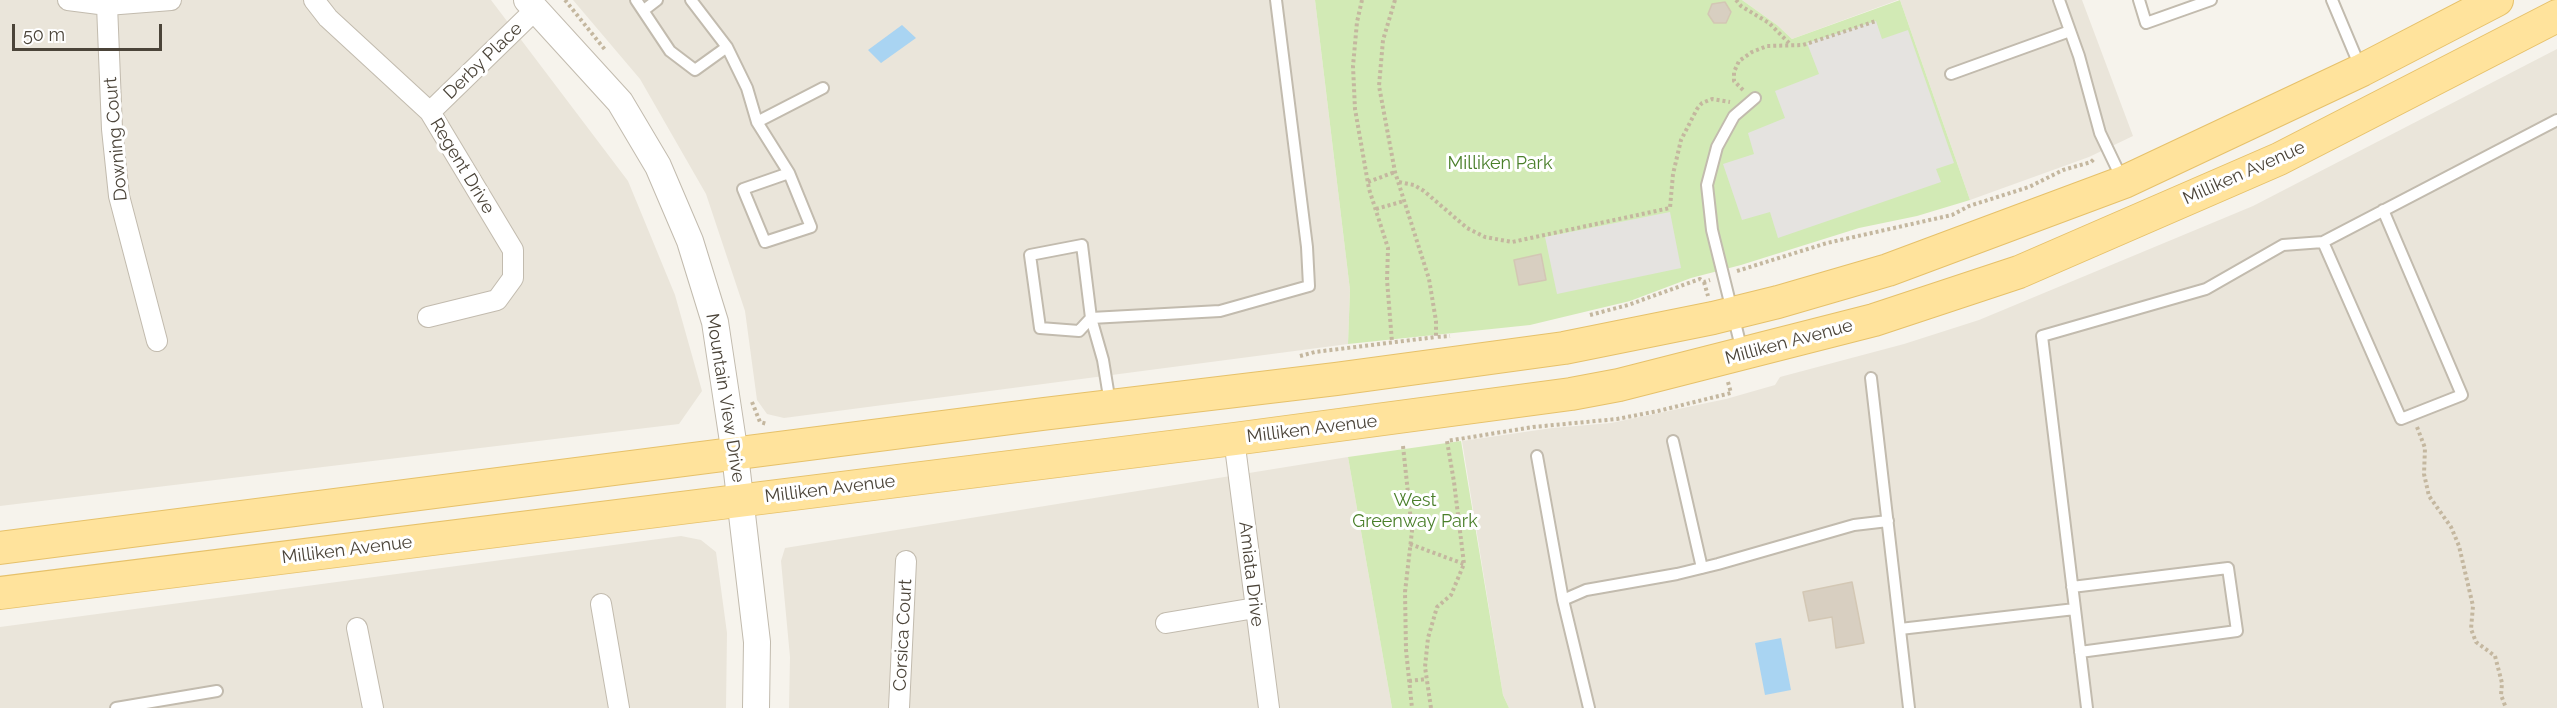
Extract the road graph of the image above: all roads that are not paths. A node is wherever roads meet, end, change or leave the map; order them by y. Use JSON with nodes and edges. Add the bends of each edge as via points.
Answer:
{"nodes":[{"id":1,"x":68,"y":0,"type":"edge"},
{"id":2,"x":171,"y":0,"type":"edge"},
{"id":3,"x":314,"y":0,"type":"edge"},
{"id":4,"x":636,"y":0,"type":"edge"},
{"id":5,"x":657,"y":0,"type":"edge"},
{"id":6,"x":691,"y":0,"type":"edge"},
{"id":7,"x":1276,"y":0,"type":"edge"},
{"id":8,"x":2059,"y":0,"type":"edge"},
{"id":9,"x":2139,"y":0,"type":"edge"},
{"id":10,"x":2209,"y":0,"type":"edge"},
{"id":11,"x":2332,"y":0,"type":"edge"},
{"id":12,"x":2497,"y":0,"type":"edge"},
{"id":13,"x":536,"y":3,"type":"edge"},
{"id":14,"x":107,"y":5,"type":"junction"},
{"id":15,"x":644,"y":10,"type":"junction"},
{"id":16,"x":2557,"y":16,"type":"edge"},
{"id":17,"x":2070,"y":31,"type":"junction"},
{"id":18,"x":728,"y":47,"type":"junction"},
{"id":19,"x":2362,"y":70,"type":"junction"},
{"id":20,"x":1951,"y":74,"type":"dead end"},
{"id":21,"x":823,"y":88,"type":"dead end"},
{"id":22,"x":1755,"y":98,"type":"dead end"},
{"id":23,"x":430,"y":112,"type":"junction"},
{"id":24,"x":2557,"y":120,"type":"edge"},
{"id":25,"x":757,"y":122,"type":"junction"},
{"id":26,"x":789,"y":173,"type":"junction"},
{"id":27,"x":2124,"y":182,"type":"junction"},
{"id":28,"x":2383,"y":210,"type":"junction"},
{"id":29,"x":2323,"y":242,"type":"junction"},
{"id":30,"x":1733,"y":313,"type":"junction"},
{"id":31,"x":428,"y":317,"type":"dead end"},
{"id":32,"x":1091,"y":318,"type":"junction"},
{"id":33,"x":157,"y":341,"type":"dead end"},
{"id":34,"x":1743,"y":354,"type":"junction"},
{"id":35,"x":1871,"y":378,"type":"dead end"},
{"id":36,"x":1110,"y":406,"type":"junction"},
{"id":37,"x":1234,"y":439,"type":"junction"},
{"id":38,"x":1673,"y":441,"type":"dead end"},
{"id":39,"x":735,"y":455,"type":"junction"},
{"id":40,"x":1537,"y":456,"type":"dead end"},
{"id":41,"x":741,"y":500,"type":"junction"},
{"id":42,"x":1888,"y":521,"type":"junction"},
{"id":43,"x":0,"y":548,"type":"edge"},
{"id":44,"x":906,"y":561,"type":"dead end"},
{"id":45,"x":1702,"y":568,"type":"junction"},
{"id":46,"x":2072,"y":587,"type":"junction"},
{"id":47,"x":0,"y":593,"type":"edge"},
{"id":48,"x":1563,"y":600,"type":"junction"},
{"id":49,"x":601,"y":604,"type":"dead end"},
{"id":50,"x":1255,"y":608,"type":"junction"},
{"id":51,"x":2075,"y":609,"type":"junction"},
{"id":52,"x":1166,"y":623,"type":"dead end"},
{"id":53,"x":357,"y":628,"type":"dead end"},
{"id":54,"x":1900,"y":629,"type":"junction"},
{"id":55,"x":2080,"y":652,"type":"junction"},
{"id":56,"x":217,"y":691,"type":"dead end"},
{"id":57,"x":150,"y":705,"type":"edge"},
{"id":58,"x":116,"y":708,"type":"edge"},
{"id":59,"x":373,"y":708,"type":"edge"},
{"id":60,"x":619,"y":708,"type":"edge"},
{"id":61,"x":756,"y":708,"type":"edge"},
{"id":62,"x":899,"y":708,"type":"edge"},
{"id":63,"x":1269,"y":708,"type":"edge"},
{"id":64,"x":1589,"y":708,"type":"edge"},
{"id":65,"x":1909,"y":708,"type":"edge"},
{"id":66,"x":2087,"y":708,"type":"edge"}],
"edges":[{"from":1,"to":14,"type":"street"},
{"from":2,"to":14,"type":"street"},
{"from":3,"to":23,"type":"street","name":"Regent Drive","via":[[328,18]]},
{"from":4,"to":15,"type":"lane"},
{"from":5,"to":15,"type":"lane"},
{"from":6,"to":18,"type":"lane"},
{"from":7,"to":32,"type":"lane","via":[[1309,286],[1220,311]]},
{"from":8,"to":17,"type":"lane"},
{"from":9,"to":10,"type":"lane","via":[[2146,23]]},
{"from":11,"to":19,"type":"lane"},
{"from":12,"to":19,"type":"main road"},
{"from":13,"to":23,"type":"street","name":"Derby Place"},
{"from":13,"to":39,"type":"street","name":"Mountain View Drive","via":[[621,102],[658,166],[690,241],[715,322]]},
{"from":14,"to":33,"type":"street","name":"Downing Court","via":[[118,196]]},
{"from":15,"to":18,"type":"lane","via":[[670,51],[694,70]]},
{"from":16,"to":34,"type":"main road","name":"Milliken Avenue","via":[[2279,159],[2019,272],[1874,320]]},
{"from":17,"to":20,"type":"lane"},
{"from":17,"to":27,"type":"lane","via":[[2100,133]]},
{"from":18,"to":25,"type":"lane"},
{"from":19,"to":27,"type":"main road"},
{"from":21,"to":25,"type":"lane"},
{"from":22,"to":30,"type":"lane","via":[[1734,116],[1717,147],[1707,185],[1713,230]]},
{"from":23,"to":31,"type":"street","name":"Regent Drive","via":[[513,250],[513,278],[497,300]]},
{"from":24,"to":28,"type":"lane"},
{"from":25,"to":26,"type":"lane"},
{"from":26,"to":26,"type":"lane","via":[[811,227],[765,242],[744,189]]},
{"from":27,"to":30,"type":"main road","via":[[1888,270]]},
{"from":28,"to":29,"type":"lane"},
{"from":28,"to":29,"type":"lane","via":[[2462,395],[2401,419]]},
{"from":29,"to":46,"type":"lane","via":[[2283,245],[2206,290],[2042,336]]},
{"from":30,"to":34,"type":"lane"},
{"from":30,"to":36,"type":"main road","via":[[1564,348]]},
{"from":32,"to":32,"type":"lane","via":[[1082,245],[1030,255],[1040,328],[1079,331]]},
{"from":32,"to":36,"type":"lane"},
{"from":34,"to":37,"type":"main road","name":"Milliken Avenue","via":[[1572,394]]},
{"from":35,"to":42,"type":"lane"},
{"from":36,"to":39,"type":"main road"},
{"from":37,"to":41,"type":"main road","name":"Milliken Avenue"},
{"from":37,"to":50,"type":"street","name":"Amiata Drive"},
{"from":38,"to":45,"type":"lane"},
{"from":39,"to":41,"type":"street","name":"Mountain View Drive"},
{"from":39,"to":43,"type":"main road"},
{"from":40,"to":48,"type":"lane"},
{"from":41,"to":47,"type":"main road","name":"Milliken Avenue"},
{"from":41,"to":61,"type":"street","name":"Mountain View Drive","via":[[757,642]]},
{"from":42,"to":45,"type":"lane","via":[[1844,527]]},
{"from":42,"to":54,"type":"lane"},
{"from":44,"to":62,"type":"street","name":"Corsica Court"},
{"from":45,"to":48,"type":"lane","via":[[1586,590]]},
{"from":46,"to":51,"type":"lane"},
{"from":46,"to":55,"type":"lane","via":[[2228,568],[2237,631]]},
{"from":48,"to":64,"type":"lane"},
{"from":49,"to":60,"type":"street"},
{"from":50,"to":52,"type":"street"},
{"from":50,"to":63,"type":"street","name":"Amiata Drive"},
{"from":51,"to":54,"type":"lane"},
{"from":51,"to":55,"type":"lane"},
{"from":53,"to":59,"type":"street"},
{"from":54,"to":65,"type":"lane"},
{"from":55,"to":66,"type":"lane"},
{"from":56,"to":57,"type":"lane"},
{"from":57,"to":58,"type":"lane"}]}
